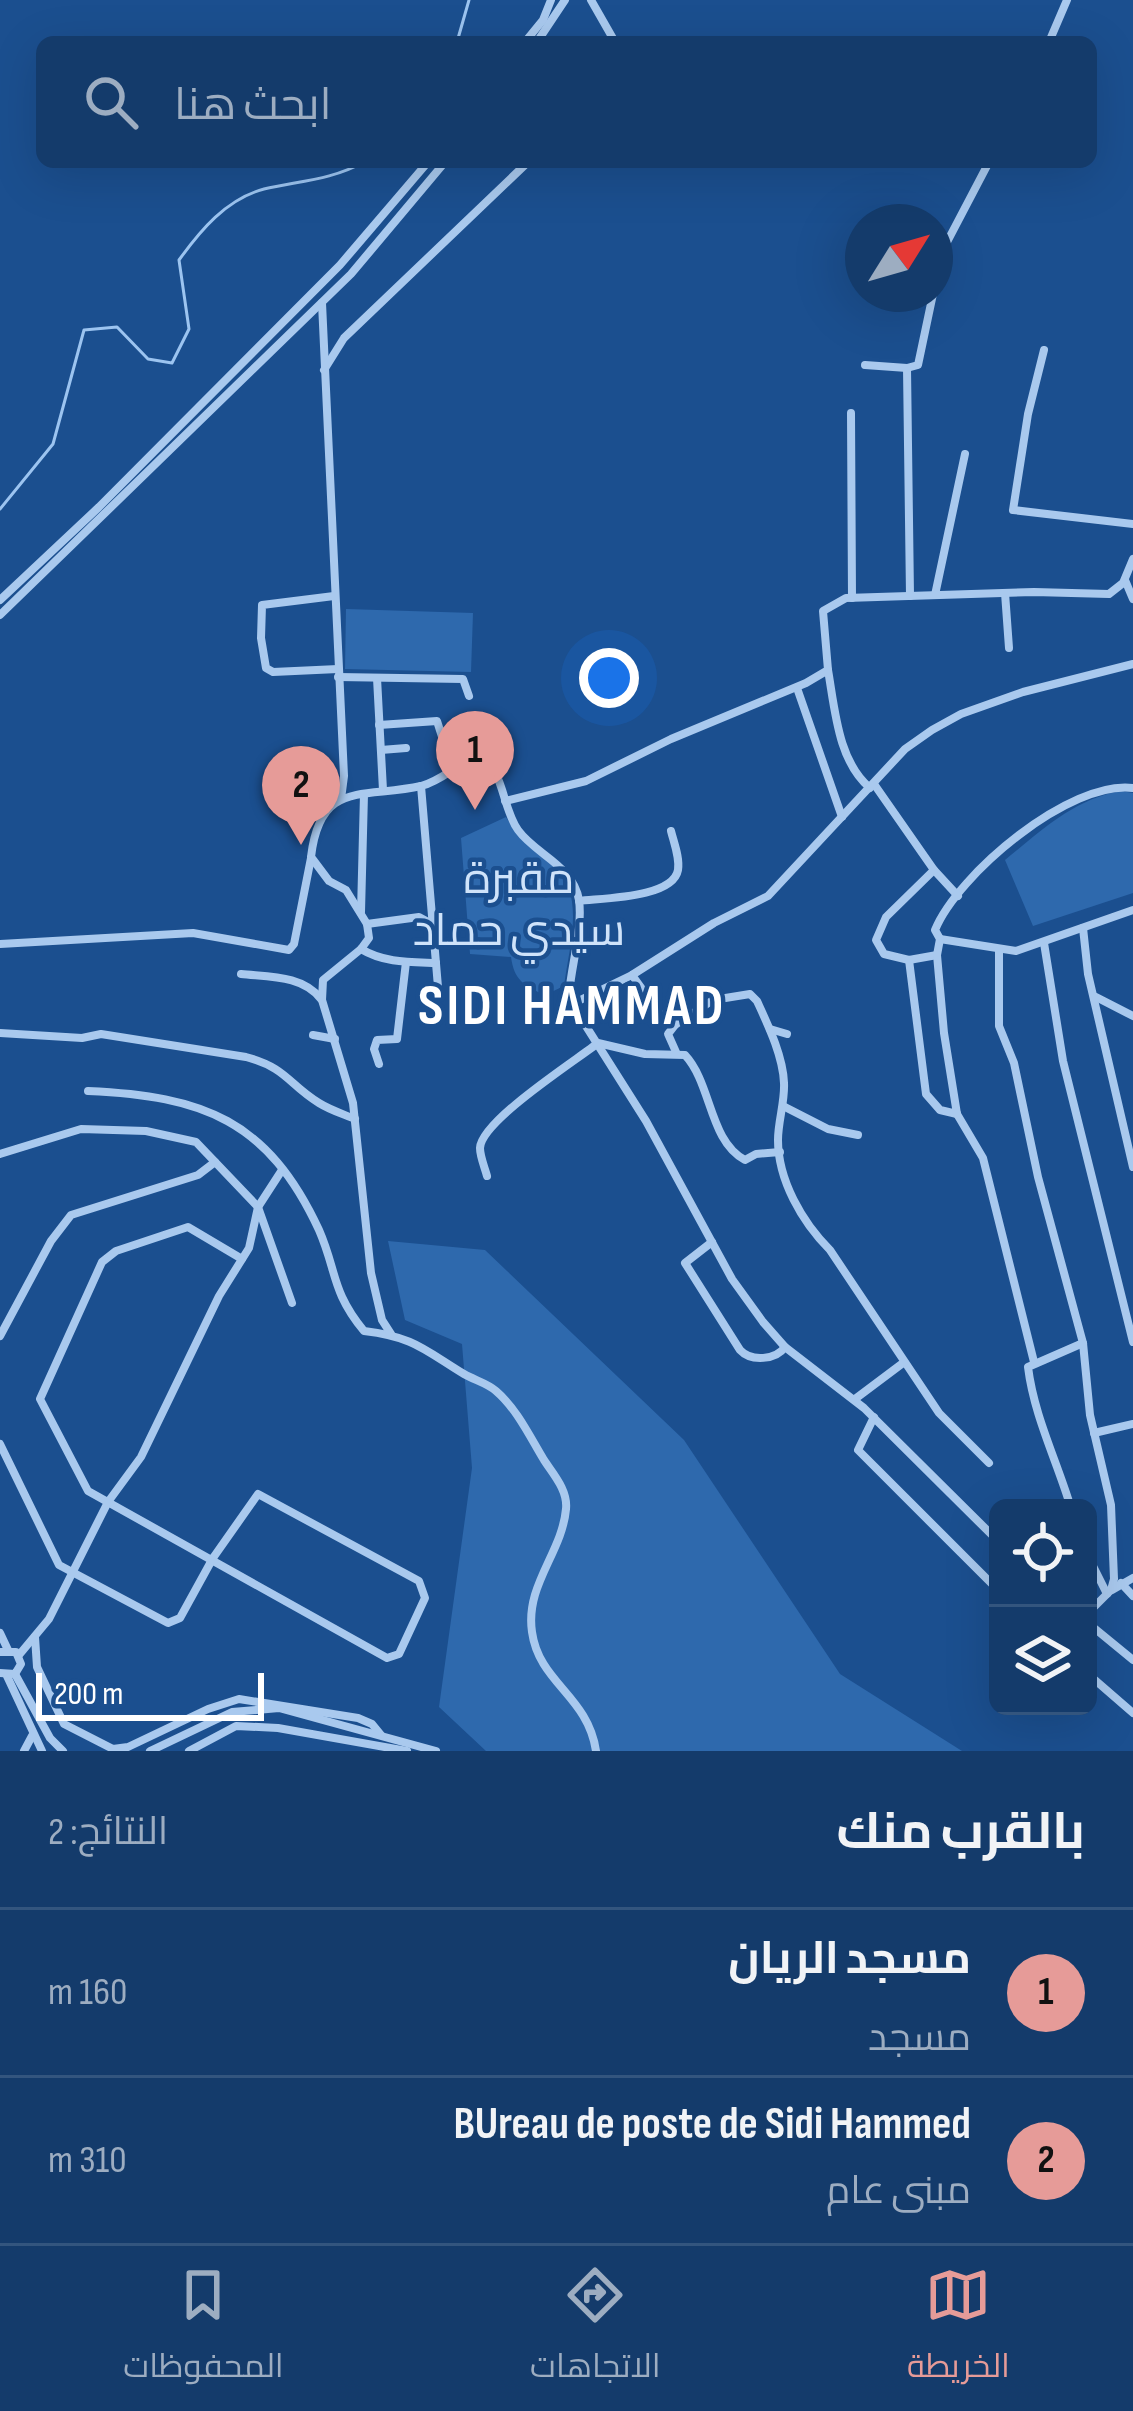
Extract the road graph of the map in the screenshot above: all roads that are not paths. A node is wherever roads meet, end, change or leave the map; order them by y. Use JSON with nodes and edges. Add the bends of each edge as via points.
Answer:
{"nodes":[{"id":1,"x":551,"y":0,"type":"edge"},
{"id":2,"x":565,"y":0,"type":"edge"},
{"id":3,"x":591,"y":0,"type":"edge"},
{"id":4,"x":1066,"y":0,"type":"edge"},
{"id":5,"x":530,"y":36,"type":"edge"},
{"id":6,"x":541,"y":36,"type":"edge"},
{"id":7,"x":612,"y":36,"type":"edge"},
{"id":8,"x":1051,"y":36,"type":"edge"},
{"id":9,"x":423,"y":168,"type":"edge"},
{"id":10,"x":440,"y":168,"type":"edge"},
{"id":11,"x":522,"y":168,"type":"edge"},
{"id":12,"x":986,"y":168,"type":"edge"},
{"id":13,"x":953,"y":231,"type":"edge"},
{"id":14,"x":309,"y":292,"type":"junction"},
{"id":15,"x":322,"y":303,"type":"junction"},
{"id":16,"x":313,"y":311,"type":"junction"},
{"id":17,"x":929,"y":312,"type":"edge"},
{"id":18,"x":1044,"y":350,"type":"dead end"},
{"id":19,"x":865,"y":365,"type":"dead end"},
{"id":20,"x":907,"y":368,"type":"junction"},
{"id":21,"x":324,"y":370,"type":"junction"},
{"id":22,"x":851,"y":413,"type":"dead end"},
{"id":23,"x":965,"y":454,"type":"dead end"},
{"id":24,"x":1133,"y":524,"type":"edge"},
{"id":25,"x":1133,"y":559,"type":"edge"},
{"id":26,"x":22,"y":579,"type":"junction"},
{"id":27,"x":1125,"y":580,"type":"junction"},
{"id":28,"x":1004,"y":592,"type":"junction"},
{"id":29,"x":934,"y":595,"type":"junction"},
{"id":30,"x":20,"y":596,"type":"junction"},
{"id":31,"x":334,"y":596,"type":"junction"},
{"id":32,"x":910,"y":596,"type":"junction"},
{"id":33,"x":852,"y":598,"type":"junction"},
{"id":34,"x":1133,"y":599,"type":"edge"},
{"id":35,"x":0,"y":600,"type":"edge"},
{"id":36,"x":0,"y":615,"type":"edge"},
{"id":37,"x":1009,"y":648,"type":"dead end"},
{"id":38,"x":1133,"y":664,"type":"edge"},
{"id":39,"x":828,"y":670,"type":"junction"},
{"id":40,"x":338,"y":673,"type":"junction"},
{"id":41,"x":377,"y":678,"type":"junction"},
{"id":42,"x":797,"y":688,"type":"junction"},
{"id":43,"x":469,"y":696,"type":"dead end"},
{"id":44,"x":380,"y":725,"type":"junction"},
{"id":45,"x":406,"y":748,"type":"dead end"},
{"id":46,"x":381,"y":750,"type":"junction"},
{"id":47,"x":453,"y":771,"type":"junction"},
{"id":48,"x":421,"y":786,"type":"junction"},
{"id":49,"x":872,"y":786,"type":"junction"},
{"id":50,"x":1133,"y":788,"type":"edge"},
{"id":51,"x":383,"y":790,"type":"junction"},
{"id":52,"x":364,"y":794,"type":"junction"},
{"id":53,"x":341,"y":799,"type":"junction"},
{"id":54,"x":505,"y":801,"type":"junction"},
{"id":55,"x":842,"y":817,"type":"junction"},
{"id":56,"x":671,"y":831,"type":"dead end"},
{"id":57,"x":311,"y":857,"type":"junction"},
{"id":58,"x":934,"y":870,"type":"junction"},
{"id":59,"x":958,"y":896,"type":"junction"},
{"id":60,"x":579,"y":901,"type":"junction"},
{"id":61,"x":361,"y":913,"type":"junction"},
{"id":62,"x":1132,"y":913,"type":"edge"},
{"id":63,"x":431,"y":923,"type":"junction"},
{"id":64,"x":368,"y":924,"type":"junction"},
{"id":65,"x":1083,"y":928,"type":"junction"},
{"id":66,"x":940,"y":939,"type":"junction"},
{"id":67,"x":1044,"y":943,"type":"junction"},
{"id":68,"x":0,"y":944,"type":"edge"},
{"id":69,"x":361,"y":949,"type":"junction"},
{"id":70,"x":999,"y":951,"type":"junction"},
{"id":71,"x":937,"y":956,"type":"junction"},
{"id":72,"x":909,"y":960,"type":"junction"},
{"id":73,"x":406,"y":962,"type":"junction"},
{"id":74,"x":436,"y":963,"type":"junction"},
{"id":75,"x":242,"y":974,"type":"dead end"},
{"id":76,"x":632,"y":975,"type":"junction"},
{"id":77,"x":323,"y":980,"type":"junction"},
{"id":78,"x":312,"y":988,"type":"junction"},
{"id":79,"x":438,"y":988,"type":"dead end"},
{"id":80,"x":1096,"y":997,"type":"junction"},
{"id":81,"x":322,"y":1000,"type":"junction"},
{"id":82,"x":572,"y":1004,"type":"junction"},
{"id":83,"x":1133,"y":1016,"type":"edge"},
{"id":84,"x":675,"y":1025,"type":"junction"},
{"id":85,"x":768,"y":1029,"type":"junction"},
{"id":86,"x":0,"y":1034,"type":"edge"},
{"id":87,"x":787,"y":1034,"type":"dead end"},
{"id":88,"x":313,"y":1035,"type":"dead end"},
{"id":89,"x":335,"y":1040,"type":"junction"},
{"id":90,"x":598,"y":1043,"type":"junction"},
{"id":91,"x":676,"y":1052,"type":"junction"},
{"id":92,"x":379,"y":1064,"type":"dead end"},
{"id":93,"x":88,"y":1091,"type":"dead end"},
{"id":94,"x":783,"y":1106,"type":"junction"},
{"id":95,"x":957,"y":1114,"type":"junction"},
{"id":96,"x":355,"y":1119,"type":"junction"},
{"id":97,"x":858,"y":1135,"type":"dead end"},
{"id":98,"x":780,"y":1152,"type":"junction"},
{"id":99,"x":0,"y":1154,"type":"edge"},
{"id":100,"x":215,"y":1162,"type":"junction"},
{"id":101,"x":1133,"y":1167,"type":"edge"},
{"id":102,"x":282,"y":1170,"type":"junction"},
{"id":103,"x":487,"y":1176,"type":"dead end"},
{"id":104,"x":258,"y":1207,"type":"junction"},
{"id":105,"x":712,"y":1242,"type":"junction"},
{"id":106,"x":242,"y":1259,"type":"junction"},
{"id":107,"x":292,"y":1303,"type":"dead end"},
{"id":108,"x":391,"y":1334,"type":"junction"},
{"id":109,"x":0,"y":1336,"type":"edge"},
{"id":110,"x":1133,"y":1342,"type":"edge"},
{"id":111,"x":1083,"y":1343,"type":"junction"},
{"id":112,"x":785,"y":1347,"type":"junction"},
{"id":113,"x":1034,"y":1362,"type":"junction"},
{"id":114,"x":902,"y":1363,"type":"junction"},
{"id":115,"x":855,"y":1399,"type":"junction"},
{"id":116,"x":874,"y":1417,"type":"junction"},
{"id":117,"x":1133,"y":1424,"type":"edge"},
{"id":118,"x":1094,"y":1432,"type":"junction"},
{"id":119,"x":0,"y":1444,"type":"edge"},
{"id":120,"x":989,"y":1463,"type":"dead end"},
{"id":121,"x":1068,"y":1499,"type":"edge"},
{"id":122,"x":108,"y":1502,"type":"junction"},
{"id":123,"x":989,"y":1532,"type":"edge"},
{"id":124,"x":214,"y":1558,"type":"junction"},
{"id":125,"x":1097,"y":1571,"type":"edge"},
{"id":126,"x":70,"y":1572,"type":"junction"},
{"id":127,"x":1133,"y":1578,"type":"edge"},
{"id":128,"x":989,"y":1581,"type":"edge"},
{"id":129,"x":1118,"y":1582,"type":"junction"},
{"id":130,"x":1109,"y":1592,"type":"junction"},
{"id":131,"x":1133,"y":1596,"type":"edge"},
{"id":132,"x":1094,"y":1607,"type":"edge"},
{"id":133,"x":1097,"y":1630,"type":"edge"},
{"id":134,"x":0,"y":1633,"type":"edge"},
{"id":135,"x":35,"y":1637,"type":"junction"},
{"id":136,"x":4,"y":1651,"type":"edge"},
{"id":137,"x":19,"y":1655,"type":"junction"},
{"id":138,"x":1133,"y":1660,"type":"edge"},
{"id":139,"x":7,"y":1675,"type":"edge"},
{"id":140,"x":1097,"y":1682,"type":"edge"},
{"id":141,"x":1133,"y":1713,"type":"edge"},
{"id":142,"x":32,"y":1735,"type":"junction"},
{"id":143,"x":381,"y":1736,"type":"junction"},
{"id":144,"x":24,"y":1751,"type":"edge"},
{"id":145,"x":42,"y":1751,"type":"edge"},
{"id":146,"x":63,"y":1751,"type":"edge"},
{"id":147,"x":151,"y":1751,"type":"edge"},
{"id":148,"x":189,"y":1751,"type":"edge"},
{"id":149,"x":407,"y":1751,"type":"edge"},
{"id":150,"x":436,"y":1751,"type":"edge"},
{"id":151,"x":596,"y":1751,"type":"edge"}],
"edges":[{"from":1,"to":5,"type":"street"},
{"from":2,"to":6,"type":"street"},
{"from":3,"to":7,"type":"street"},
{"from":4,"to":8,"type":"street"},
{"from":9,"to":14,"type":"street"},
{"from":10,"to":15,"type":"street"},
{"from":11,"to":21,"type":"street","via":[[344,338]]},
{"from":12,"to":13,"type":"street"},
{"from":14,"to":16,"type":"street"},
{"from":14,"to":26,"type":"street"},
{"from":15,"to":16,"type":"street"},
{"from":15,"to":21,"type":"street"},
{"from":16,"to":30,"type":"street"},
{"from":17,"to":20,"type":"street","via":[[918,364]]},
{"from":18,"to":24,"type":"street","via":[[1013,510]]},
{"from":19,"to":20,"type":"street"},
{"from":20,"to":32,"type":"street"},
{"from":21,"to":31,"type":"street"},
{"from":22,"to":33,"type":"street"},
{"from":23,"to":29,"type":"street"},
{"from":25,"to":27,"type":"street"},
{"from":26,"to":30,"type":"street"},
{"from":26,"to":35,"type":"street"},
{"from":27,"to":28,"type":"street","via":[[1109,594]]},
{"from":27,"to":34,"type":"street"},
{"from":28,"to":29,"type":"street"},
{"from":28,"to":37,"type":"street"},
{"from":29,"to":32,"type":"street"},
{"from":30,"to":36,"type":"street"},
{"from":31,"to":40,"type":"street"},
{"from":31,"to":40,"type":"street","via":[[262,605],[261,638],[273,672]]},
{"from":32,"to":33,"type":"street"},
{"from":33,"to":39,"type":"street","via":[[823,611]]},
{"from":38,"to":49,"type":"street","via":[[961,714],[905,749]]},
{"from":39,"to":42,"type":"street"},
{"from":39,"to":49,"type":"street","via":[[851,764]]},
{"from":40,"to":41,"type":"street"},
{"from":40,"to":53,"type":"street"},
{"from":41,"to":43,"type":"street","via":[[463,679]]},
{"from":41,"to":44,"type":"street"},
{"from":42,"to":54,"type":"street","via":[[586,781]]},
{"from":42,"to":55,"type":"street"},
{"from":44,"to":46,"type":"street"},
{"from":44,"to":47,"type":"street","via":[[437,721]]},
{"from":45,"to":46,"type":"street"},
{"from":46,"to":51,"type":"street"},
{"from":47,"to":48,"type":"street"},
{"from":47,"to":54,"type":"street","via":[[486,758]]},
{"from":48,"to":51,"type":"street"},
{"from":48,"to":63,"type":"street"},
{"from":49,"to":55,"type":"street"},
{"from":49,"to":58,"type":"street"},
{"from":50,"to":59,"type":"street","via":[[1067,802],[995,856]]},
{"from":51,"to":52,"type":"street"},
{"from":52,"to":53,"type":"street"},
{"from":52,"to":61,"type":"street"},
{"from":53,"to":57,"type":"street","via":[[314,829]]},
{"from":54,"to":60,"type":"street","via":[[518,830],[562,868]]},
{"from":55,"to":76,"type":"street","via":[[768,896]]},
{"from":56,"to":60,"type":"street","via":[[679,864],[666,887]]},
{"from":57,"to":61,"type":"street"},
{"from":57,"to":68,"type":"street","via":[[289,950],[193,934]]},
{"from":58,"to":59,"type":"street"},
{"from":58,"to":72,"type":"street","via":[[886,917],[876,940],[884,954]]},
{"from":59,"to":66,"type":"street","via":[[938,922]]},
{"from":60,"to":82,"type":"street"},
{"from":61,"to":64,"type":"street"},
{"from":62,"to":65,"type":"street"},
{"from":63,"to":64,"type":"street","via":[[419,917]]},
{"from":63,"to":74,"type":"street"},
{"from":64,"to":69,"type":"street"},
{"from":65,"to":67,"type":"street"},
{"from":65,"to":80,"type":"street"},
{"from":66,"to":70,"type":"street"},
{"from":66,"to":71,"type":"street"},
{"from":67,"to":70,"type":"street"},
{"from":67,"to":110,"type":"street","via":[[1063,1061]]},
{"from":69,"to":73,"type":"street"},
{"from":69,"to":77,"type":"street"},
{"from":70,"to":111,"type":"street","via":[[999,1026]]},
{"from":71,"to":72,"type":"street"},
{"from":71,"to":95,"type":"street"},
{"from":72,"to":95,"type":"street","via":[[926,1094]]},
{"from":73,"to":74,"type":"street"},
{"from":73,"to":92,"type":"street","via":[[397,1039],[377,1040]]},
{"from":74,"to":79,"type":"street"},
{"from":75,"to":78,"type":"street"},
{"from":76,"to":82,"type":"street"},
{"from":76,"to":84,"type":"street"},
{"from":77,"to":78,"type":"street"},
{"from":77,"to":81,"type":"street"},
{"from":78,"to":81,"type":"street"},
{"from":80,"to":83,"type":"street"},
{"from":80,"to":101,"type":"street"},
{"from":81,"to":89,"type":"street"},
{"from":82,"to":90,"type":"street"},
{"from":84,"to":85,"type":"street","via":[[712,1000],[741,993],[757,1001]]},
{"from":84,"to":91,"type":"street","via":[[668,1034]]},
{"from":85,"to":87,"type":"street"},
{"from":85,"to":94,"type":"street"},
{"from":86,"to":96,"type":"street","via":[[101,1034],[246,1057],[269,1063],[317,1102]]},
{"from":88,"to":89,"type":"street"},
{"from":89,"to":96,"type":"street"},
{"from":90,"to":91,"type":"street"},
{"from":90,"to":103,"type":"street","via":[[484,1135]]},
{"from":90,"to":105,"type":"street"},
{"from":91,"to":98,"type":"street","via":[[697,1067],[729,1150],[745,1160]]},
{"from":93,"to":102,"type":"street","via":[[174,1098],[224,1117]]},
{"from":94,"to":97,"type":"street"},
{"from":94,"to":98,"type":"street"},
{"from":95,"to":113,"type":"street","via":[[983,1158]]},
{"from":96,"to":108,"type":"street","via":[[371,1273]]},
{"from":98,"to":114,"type":"street","via":[[809,1229],[858,1289]]},
{"from":99,"to":100,"type":"street","via":[[81,1129],[146,1131],[196,1142]]},
{"from":100,"to":104,"type":"street"},
{"from":100,"to":109,"type":"street","via":[[198,1175],[71,1215]]},
{"from":102,"to":104,"type":"street"},
{"from":102,"to":108,"type":"street","via":[[320,1234],[348,1312],[364,1330]]},
{"from":104,"to":106,"type":"street"},
{"from":104,"to":107,"type":"street"},
{"from":105,"to":112,"type":"street"},
{"from":105,"to":112,"type":"street","via":[[685,1263],[729,1334],[748,1358],[778,1356]]},
{"from":106,"to":122,"type":"street","via":[[141,1456]]},
{"from":106,"to":122,"type":"street","via":[[188,1227],[102,1262],[40,1399],[80,1481]]},
{"from":108,"to":151,"type":"street","via":[[494,1389],[565,1493],[531,1627],[548,1672],[588,1717]]},
{"from":111,"to":113,"type":"street"},
{"from":111,"to":118,"type":"street"},
{"from":112,"to":115,"type":"street"},
{"from":113,"to":121,"type":"street","via":[[1032,1401]]},
{"from":114,"to":115,"type":"street"},
{"from":114,"to":120,"type":"street"},
{"from":115,"to":116,"type":"street"},
{"from":116,"to":123,"type":"street"},
{"from":116,"to":128,"type":"street","via":[[858,1450]]},
{"from":117,"to":118,"type":"street"},
{"from":118,"to":129,"type":"street"},
{"from":119,"to":126,"type":"street","via":[[59,1565]]},
{"from":122,"to":124,"type":"street"},
{"from":122,"to":126,"type":"street"},
{"from":124,"to":124,"type":"street","via":[[387,1658],[399,1654],[425,1598],[419,1581],[258,1494]]},
{"from":124,"to":126,"type":"street","via":[[180,1618],[168,1623]]},
{"from":125,"to":130,"type":"street"},
{"from":126,"to":135,"type":"street"},
{"from":127,"to":129,"type":"street"},
{"from":129,"to":130,"type":"street"},
{"from":129,"to":131,"type":"street"},
{"from":130,"to":132,"type":"street"},
{"from":133,"to":138,"type":"street"},
{"from":134,"to":136,"type":"street"},
{"from":135,"to":137,"type":"street"},
{"from":135,"to":143,"type":"street","via":[[37,1667],[64,1724],[113,1749],[239,1699],[358,1718]]},
{"from":136,"to":137,"type":"street"},
{"from":137,"to":139,"type":"street","via":[[20,1668]]},
{"from":139,"to":142,"type":"street"},
{"from":139,"to":146,"type":"street"},
{"from":140,"to":141,"type":"street"},
{"from":142,"to":144,"type":"street"},
{"from":142,"to":145,"type":"street"},
{"from":143,"to":147,"type":"street","via":[[279,1708],[232,1712]]},
{"from":143,"to":150,"type":"street"},
{"from":148,"to":149,"type":"street","via":[[236,1726]]}]}
